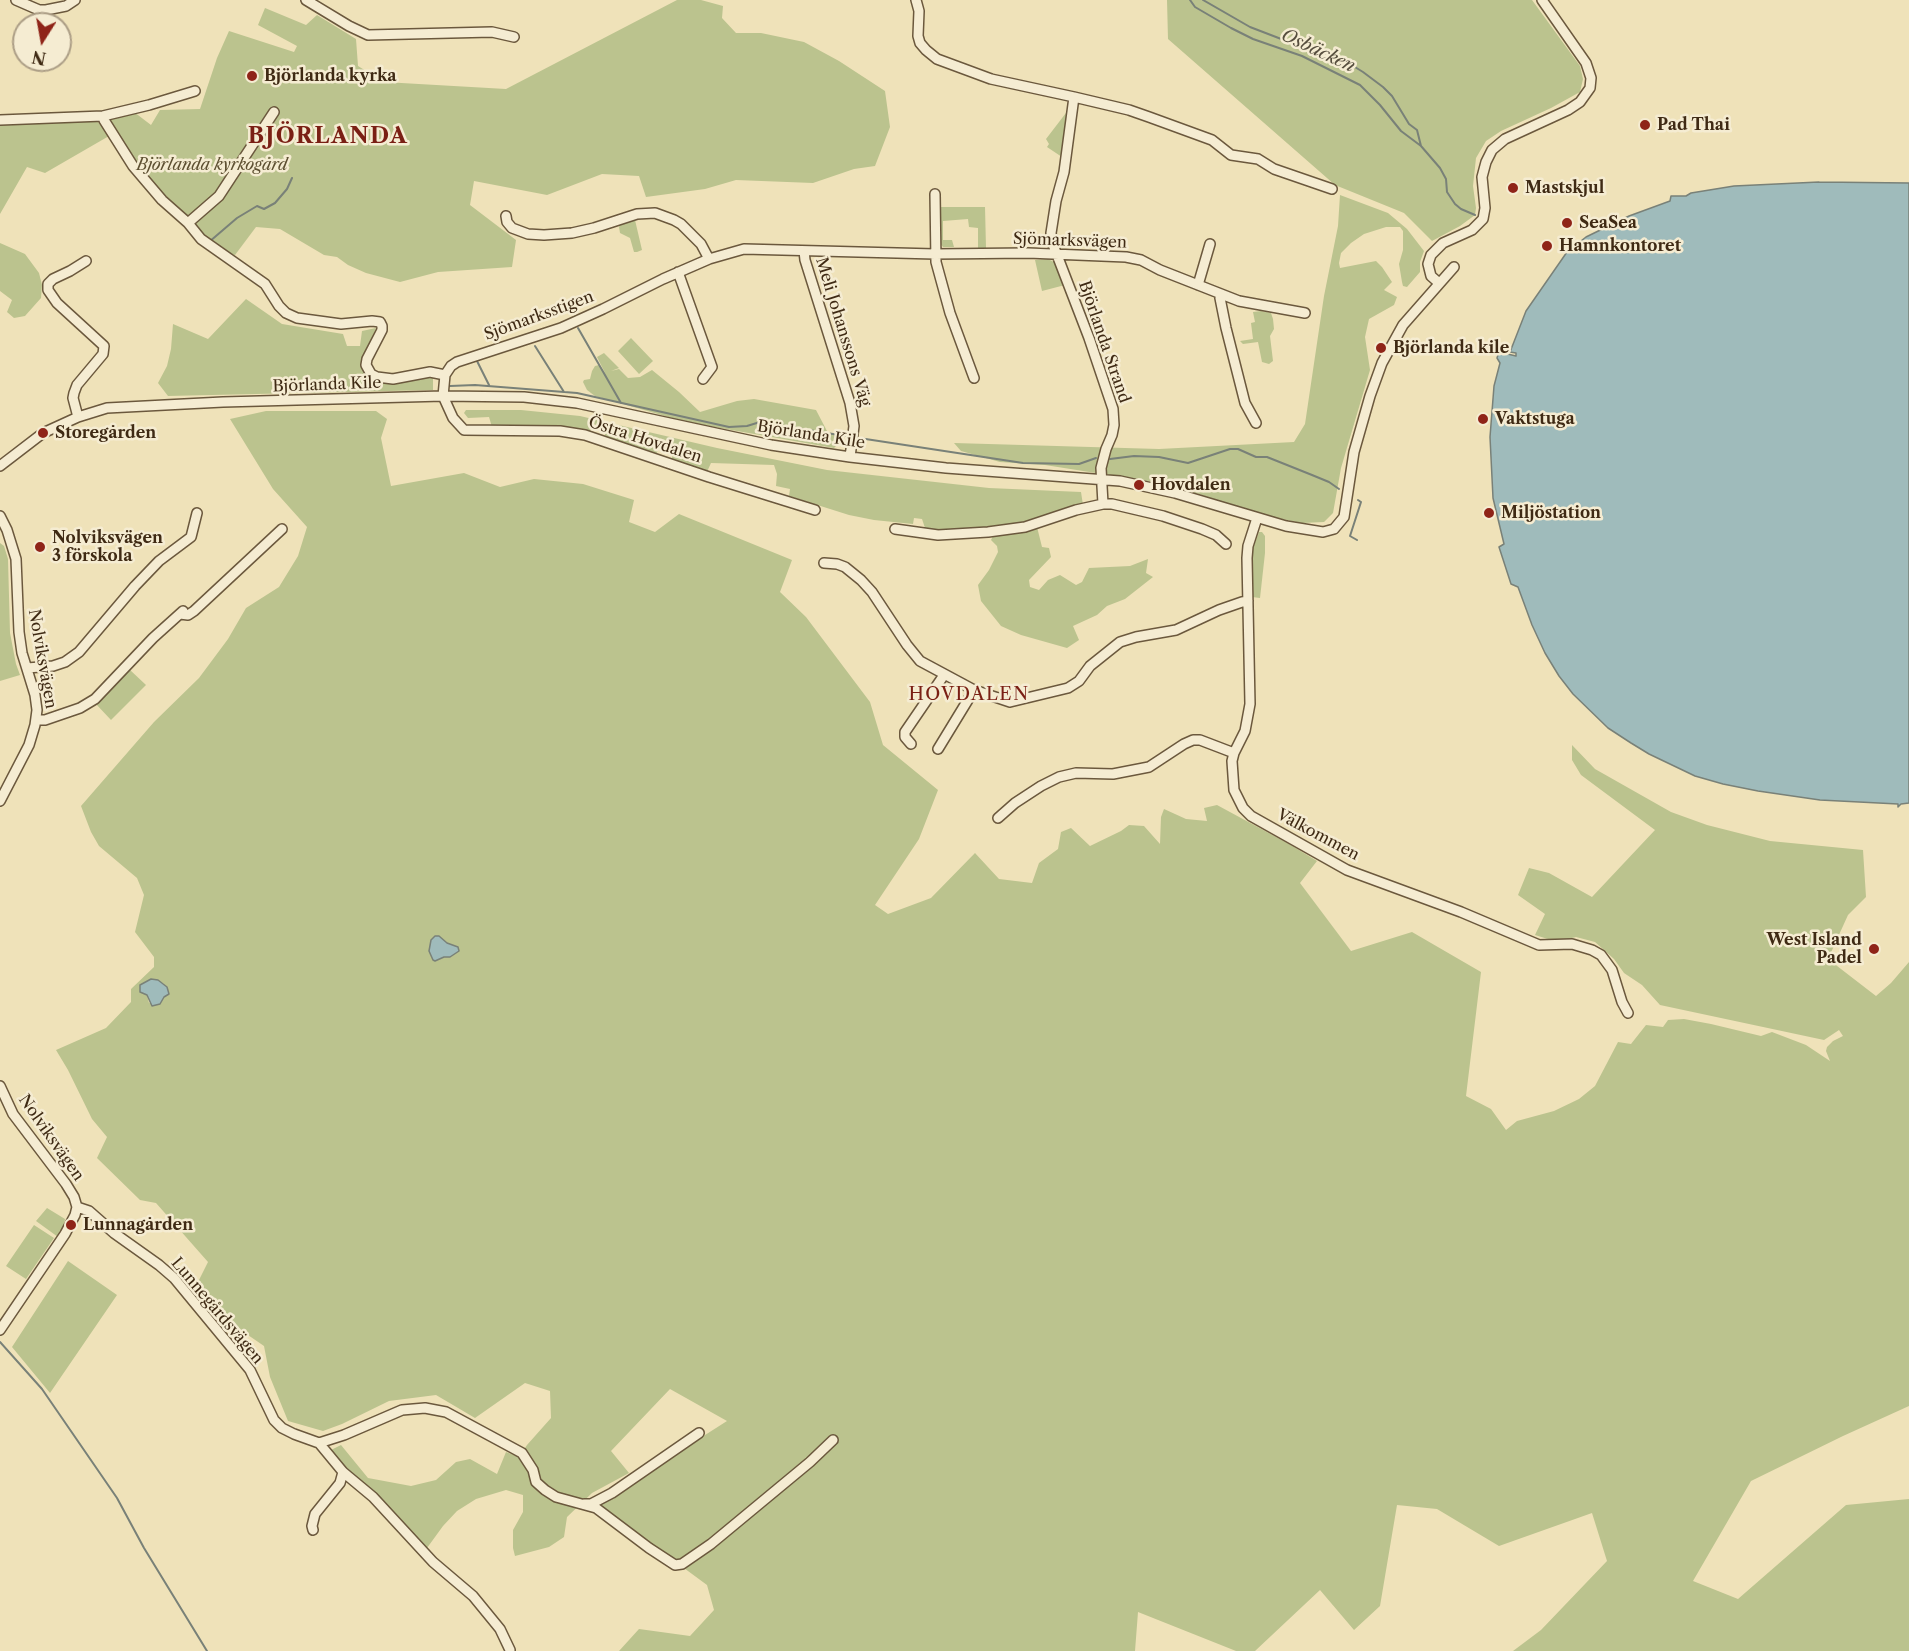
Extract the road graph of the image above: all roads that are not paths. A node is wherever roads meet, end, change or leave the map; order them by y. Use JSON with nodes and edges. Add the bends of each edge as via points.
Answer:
{"nodes":[{"id":1,"x":16,"y":0,"type":"edge"},
{"id":2,"x":75,"y":0,"type":"edge"},
{"id":3,"x":306,"y":0,"type":"edge"},
{"id":4,"x":916,"y":0,"type":"edge"},
{"id":5,"x":1542,"y":0,"type":"edge"},
{"id":6,"x":514,"y":37,"type":"dead end"},
{"id":7,"x":195,"y":91,"type":"dead end"},
{"id":8,"x":1074,"y":97,"type":"junction"},
{"id":9,"x":274,"y":112,"type":"dead end"},
{"id":10,"x":103,"y":116,"type":"junction"},
{"id":11,"x":0,"y":120,"type":"edge"},
{"id":12,"x":1332,"y":189,"type":"dead end"},
{"id":13,"x":935,"y":194,"type":"dead end"},
{"id":14,"x":506,"y":216,"type":"dead end"},
{"id":15,"x":188,"y":223,"type":"junction"},
{"id":16,"x":1210,"y":244,"type":"dead end"},
{"id":17,"x":804,"y":251,"type":"junction"},
{"id":18,"x":935,"y":254,"type":"junction"},
{"id":19,"x":1058,"y":254,"type":"junction"},
{"id":20,"x":709,"y":259,"type":"junction"},
{"id":21,"x":86,"y":261,"type":"dead end"},
{"id":22,"x":1454,"y":267,"type":"dead end"},
{"id":23,"x":678,"y":273,"type":"junction"},
{"id":24,"x":1439,"y":283,"type":"junction"},
{"id":25,"x":1198,"y":285,"type":"junction"},
{"id":26,"x":1221,"y":295,"type":"junction"},
{"id":27,"x":1305,"y":313,"type":"dead end"},
{"id":28,"x":445,"y":375,"type":"junction"},
{"id":29,"x":974,"y":378,"type":"dead end"},
{"id":30,"x":703,"y":379,"type":"dead end"},
{"id":31,"x":443,"y":396,"type":"junction"},
{"id":32,"x":78,"y":417,"type":"junction"},
{"id":33,"x":1256,"y":423,"type":"dead end"},
{"id":34,"x":850,"y":457,"type":"junction"},
{"id":35,"x":0,"y":466,"type":"edge"},
{"id":36,"x":1101,"y":479,"type":"junction"},
{"id":37,"x":1103,"y":504,"type":"junction"},
{"id":38,"x":815,"y":510,"type":"dead end"},
{"id":39,"x":197,"y":513,"type":"dead end"},
{"id":40,"x":0,"y":516,"type":"edge"},
{"id":41,"x":1257,"y":518,"type":"junction"},
{"id":42,"x":282,"y":529,"type":"dead end"},
{"id":43,"x":895,"y":529,"type":"dead end"},
{"id":44,"x":1226,"y":544,"type":"dead end"},
{"id":45,"x":824,"y":563,"type":"dead end"},
{"id":46,"x":1248,"y":602,"type":"junction"},
{"id":47,"x":27,"y":668,"type":"junction"},
{"id":48,"x":944,"y":675,"type":"junction"},
{"id":49,"x":974,"y":690,"type":"junction"},
{"id":50,"x":36,"y":720,"type":"junction"},
{"id":51,"x":911,"y":744,"type":"dead end"},
{"id":52,"x":938,"y":749,"type":"dead end"},
{"id":53,"x":1234,"y":753,"type":"junction"},
{"id":54,"x":0,"y":801,"type":"edge"},
{"id":55,"x":998,"y":818,"type":"dead end"},
{"id":56,"x":1628,"y":1012,"type":"dead end"},
{"id":57,"x":0,"y":1086,"type":"edge"},
{"id":58,"x":76,"y":1207,"type":"junction"},
{"id":59,"x":0,"y":1330,"type":"edge"},
{"id":60,"x":699,"y":1433,"type":"dead end"},
{"id":61,"x":833,"y":1440,"type":"dead end"},
{"id":62,"x":319,"y":1443,"type":"junction"},
{"id":63,"x":343,"y":1472,"type":"junction"},
{"id":64,"x":584,"y":1504,"type":"junction"},
{"id":65,"x":313,"y":1530,"type":"dead end"},
{"id":66,"x":510,"y":1650,"type":"edge"}],
"edges":[{"from":1,"to":2,"type":"street","via":[[39,10],[66,6]]},
{"from":3,"to":6,"type":"street","via":[[368,35],[492,32]]},
{"from":4,"to":8,"type":"street","via":[[920,43],[937,59],[991,79]]},
{"from":5,"to":24,"type":"street","via":[[1586,63],[1590,88],[1575,105],[1505,139],[1492,150],[1482,177],[1484,219],[1472,230],[1443,243],[1431,255],[1431,276]]},
{"from":7,"to":10,"type":"street"},
{"from":8,"to":12,"type":"street","via":[[1149,117],[1212,140],[1231,155],[1258,159],[1274,169]]},
{"from":8,"to":19,"type":"street","name":"Björlanda Strand","via":[[1064,172],[1050,227]]},
{"from":9,"to":15,"type":"street","via":[[219,196]]},
{"from":10,"to":11,"type":"street"},
{"from":10,"to":15,"type":"street","via":[[133,166]]},
{"from":13,"to":18,"type":"street"},
{"from":14,"to":20,"type":"street","via":[[512,228],[544,235],[583,231],[637,214],[655,213],[681,224]]},
{"from":15,"to":28,"type":"street","via":[[201,239],[264,284],[286,313],[341,324],[380,322],[382,330],[367,359],[371,374],[382,379],[430,372]]},
{"from":16,"to":25,"type":"street"},
{"from":17,"to":18,"type":"street","name":"Sjömarksvägen"},
{"from":17,"to":20,"type":"street","name":"Sjömarksvägen","via":[[744,249]]},
{"from":17,"to":34,"type":"street","name":"Meli Johanssons Väg","via":[[852,411]]},
{"from":18,"to":19,"type":"street","name":"Sjömarksvägen"},
{"from":18,"to":29,"type":"street","via":[[950,313]]},
{"from":19,"to":25,"type":"street","name":"Sjömarksvägen","via":[[1136,259]]},
{"from":19,"to":36,"type":"street","name":"Björlanda Strand","via":[[1113,409],[1114,425],[1102,460]]},
{"from":20,"to":23,"type":"street","name":"Sjömarksstigen"},
{"from":21,"to":32,"type":"street","via":[[48,284],[57,303],[104,346],[103,354],[74,393]]},
{"from":22,"to":24,"type":"street","name":"Björlanda Kile"},
{"from":23,"to":28,"type":"street","name":"Sjömarksstigen","via":[[561,328],[457,362]]},
{"from":23,"to":30,"type":"street","via":[[712,367]]},
{"from":24,"to":41,"type":"street","name":"Björlanda Kile","via":[[1403,325],[1383,363],[1354,452],[1342,520],[1334,529],[1323,532]]},
{"from":25,"to":26,"type":"street","name":"Sjömarksvägen"},
{"from":26,"to":27,"type":"street","name":"Sjömarksvägen","via":[[1258,306]]},
{"from":26,"to":33,"type":"street","via":[[1245,403]]},
{"from":28,"to":31,"type":"street"},
{"from":31,"to":32,"type":"street","name":"Björlanda Kile","via":[[129,406]]},
{"from":31,"to":34,"type":"street","name":"Björlanda Kile","via":[[555,400],[771,445]]},
{"from":31,"to":38,"type":"street","name":"Östra Hovdalen","via":[[453,418],[464,430],[585,435]]},
{"from":32,"to":35,"type":"street","name":"Björlanda Kile","via":[[43,433]]},
{"from":34,"to":36,"type":"street","name":"Björlanda Kile"},
{"from":36,"to":37,"type":"street","name":"Björlanda Strand"},
{"from":36,"to":41,"type":"street","name":"Björlanda Kile","via":[[1156,488]]},
{"from":37,"to":43,"type":"street","via":[[1025,527],[988,532],[939,535]]},
{"from":37,"to":44,"type":"street","via":[[1172,519],[1216,535]]},
{"from":39,"to":47,"type":"street","via":[[191,537],[159,561],[79,652],[53,666]]},
{"from":40,"to":47,"type":"street","name":"Nolviksvägen","via":[[16,559],[17,616]]},
{"from":41,"to":46,"type":"street","name":"Välkommen","via":[[1248,546]]},
{"from":42,"to":50,"type":"street","via":[[194,611],[182,613],[153,638],[95,699],[80,708]]},
{"from":45,"to":48,"type":"street","via":[[845,567],[861,580],[920,661]]},
{"from":46,"to":49,"type":"street","via":[[1219,610],[1176,630],[1120,642],[1068,688],[1010,702]]},
{"from":46,"to":53,"type":"street","name":"Välkommen","via":[[1250,704],[1245,731]]},
{"from":47,"to":50,"type":"street","name":"Nolviksvägen","via":[[35,695]]},
{"from":48,"to":49,"type":"street"},
{"from":48,"to":51,"type":"street","via":[[905,732]]},
{"from":49,"to":52,"type":"street"},
{"from":50,"to":54,"type":"street","name":"Nolviksvägen","via":[[26,751]]},
{"from":53,"to":55,"type":"street","via":[[1193,740],[1149,767],[1059,777]]},
{"from":53,"to":56,"type":"street","name":"Välkommen","via":[[1234,790],[1251,816],[1347,870],[1523,939],[1539,945],[1572,944],[1593,950],[1612,970]]},
{"from":57,"to":58,"type":"street","name":"Nolviksvägen","via":[[13,1114],[66,1184]]},
{"from":58,"to":59,"type":"street","via":[[65,1234]]},
{"from":58,"to":62,"type":"street","name":"Lunnegårdsvägen","via":[[89,1211],[168,1272],[250,1370],[274,1420],[282,1428]]},
{"from":60,"to":64,"type":"street","via":[[612,1493]]},
{"from":61,"to":64,"type":"street","via":[[682,1564],[667,1561],[596,1508]]},
{"from":62,"to":63,"type":"street","name":"Lunnegårdsvägen"},
{"from":62,"to":64,"type":"street","via":[[402,1410],[438,1409],[522,1453],[536,1482],[545,1490]]},
{"from":63,"to":65,"type":"street","via":[[340,1483],[315,1514]]},
{"from":63,"to":66,"type":"street","name":"Lunnegårdsvägen","via":[[373,1497],[433,1562],[473,1596],[500,1629]]}]}
